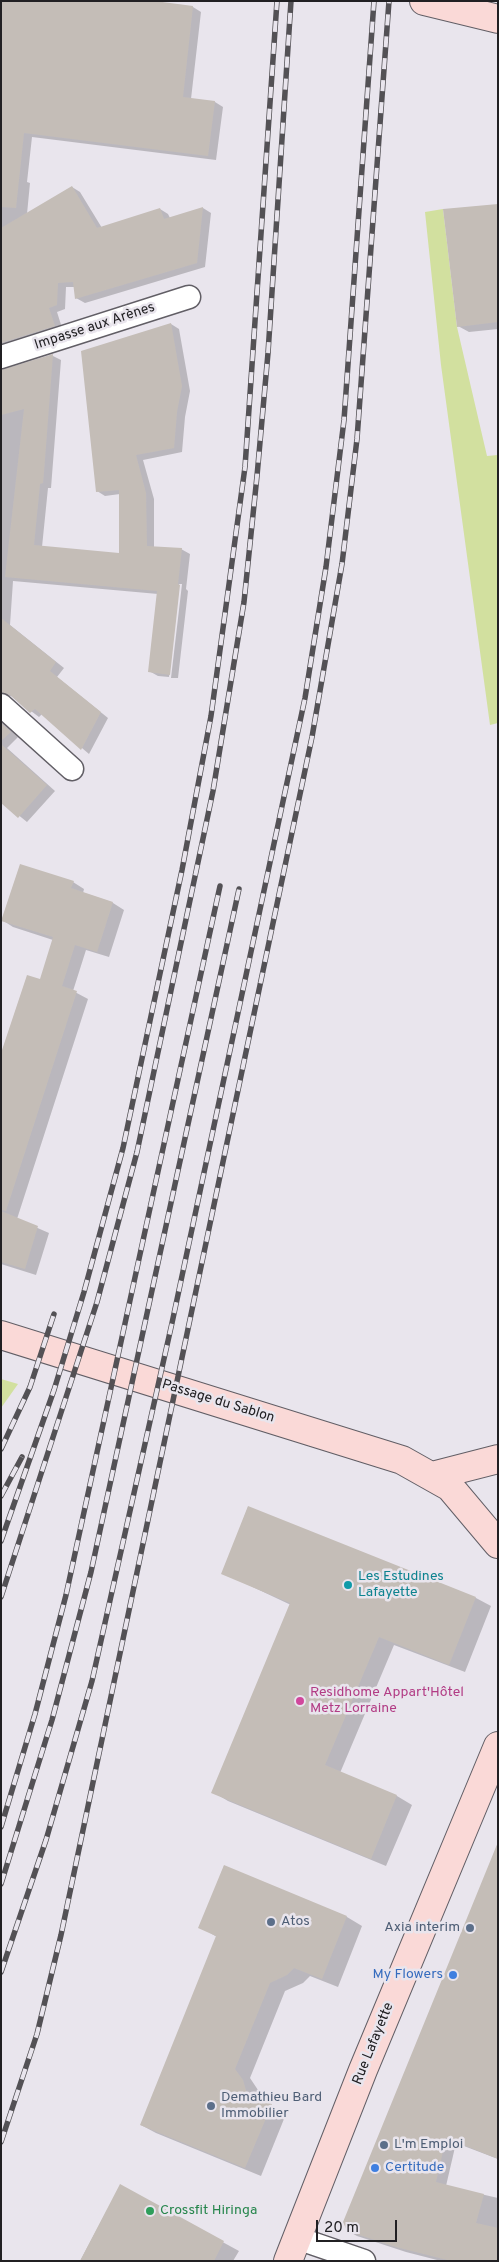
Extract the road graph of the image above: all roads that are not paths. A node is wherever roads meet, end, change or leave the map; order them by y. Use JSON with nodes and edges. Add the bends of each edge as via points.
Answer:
{"nodes":[{"id":1,"x":424,"y":1,"type":"edge"},
{"id":2,"x":498,"y":18,"type":"edge"},
{"id":3,"x":189,"y":297,"type":"dead end"},
{"id":4,"x":1,"y":357,"type":"edge"},
{"id":5,"x":1,"y":705,"type":"edge"},
{"id":6,"x":72,"y":768,"type":"dead end"},
{"id":7,"x":1,"y":1335,"type":"edge"},
{"id":8,"x":498,"y":1459,"type":"edge"},
{"id":9,"x":432,"y":1476,"type":"junction"},
{"id":10,"x":498,"y":1544,"type":"edge"},
{"id":11,"x":498,"y":1746,"type":"edge"},
{"id":12,"x":292,"y":2250,"type":"edge"},
{"id":13,"x":364,"y":2261,"type":"edge"}],
"edges":[{"from":1,"to":2,"type":"main road"},
{"from":3,"to":4,"type":"street","name":"Impasse aux Arènes"},
{"from":5,"to":6,"type":"street"},
{"from":7,"to":9,"type":"main road","name":"Passage du Sablon","via":[[379,1452]]},
{"from":8,"to":9,"type":"main road"},
{"from":9,"to":10,"type":"main road","name":"Passage du Sablon","via":[[450,1487]]},
{"from":11,"to":12,"type":"main road","name":"Rue Lafayette"},
{"from":12,"to":13,"type":"street"}]}
